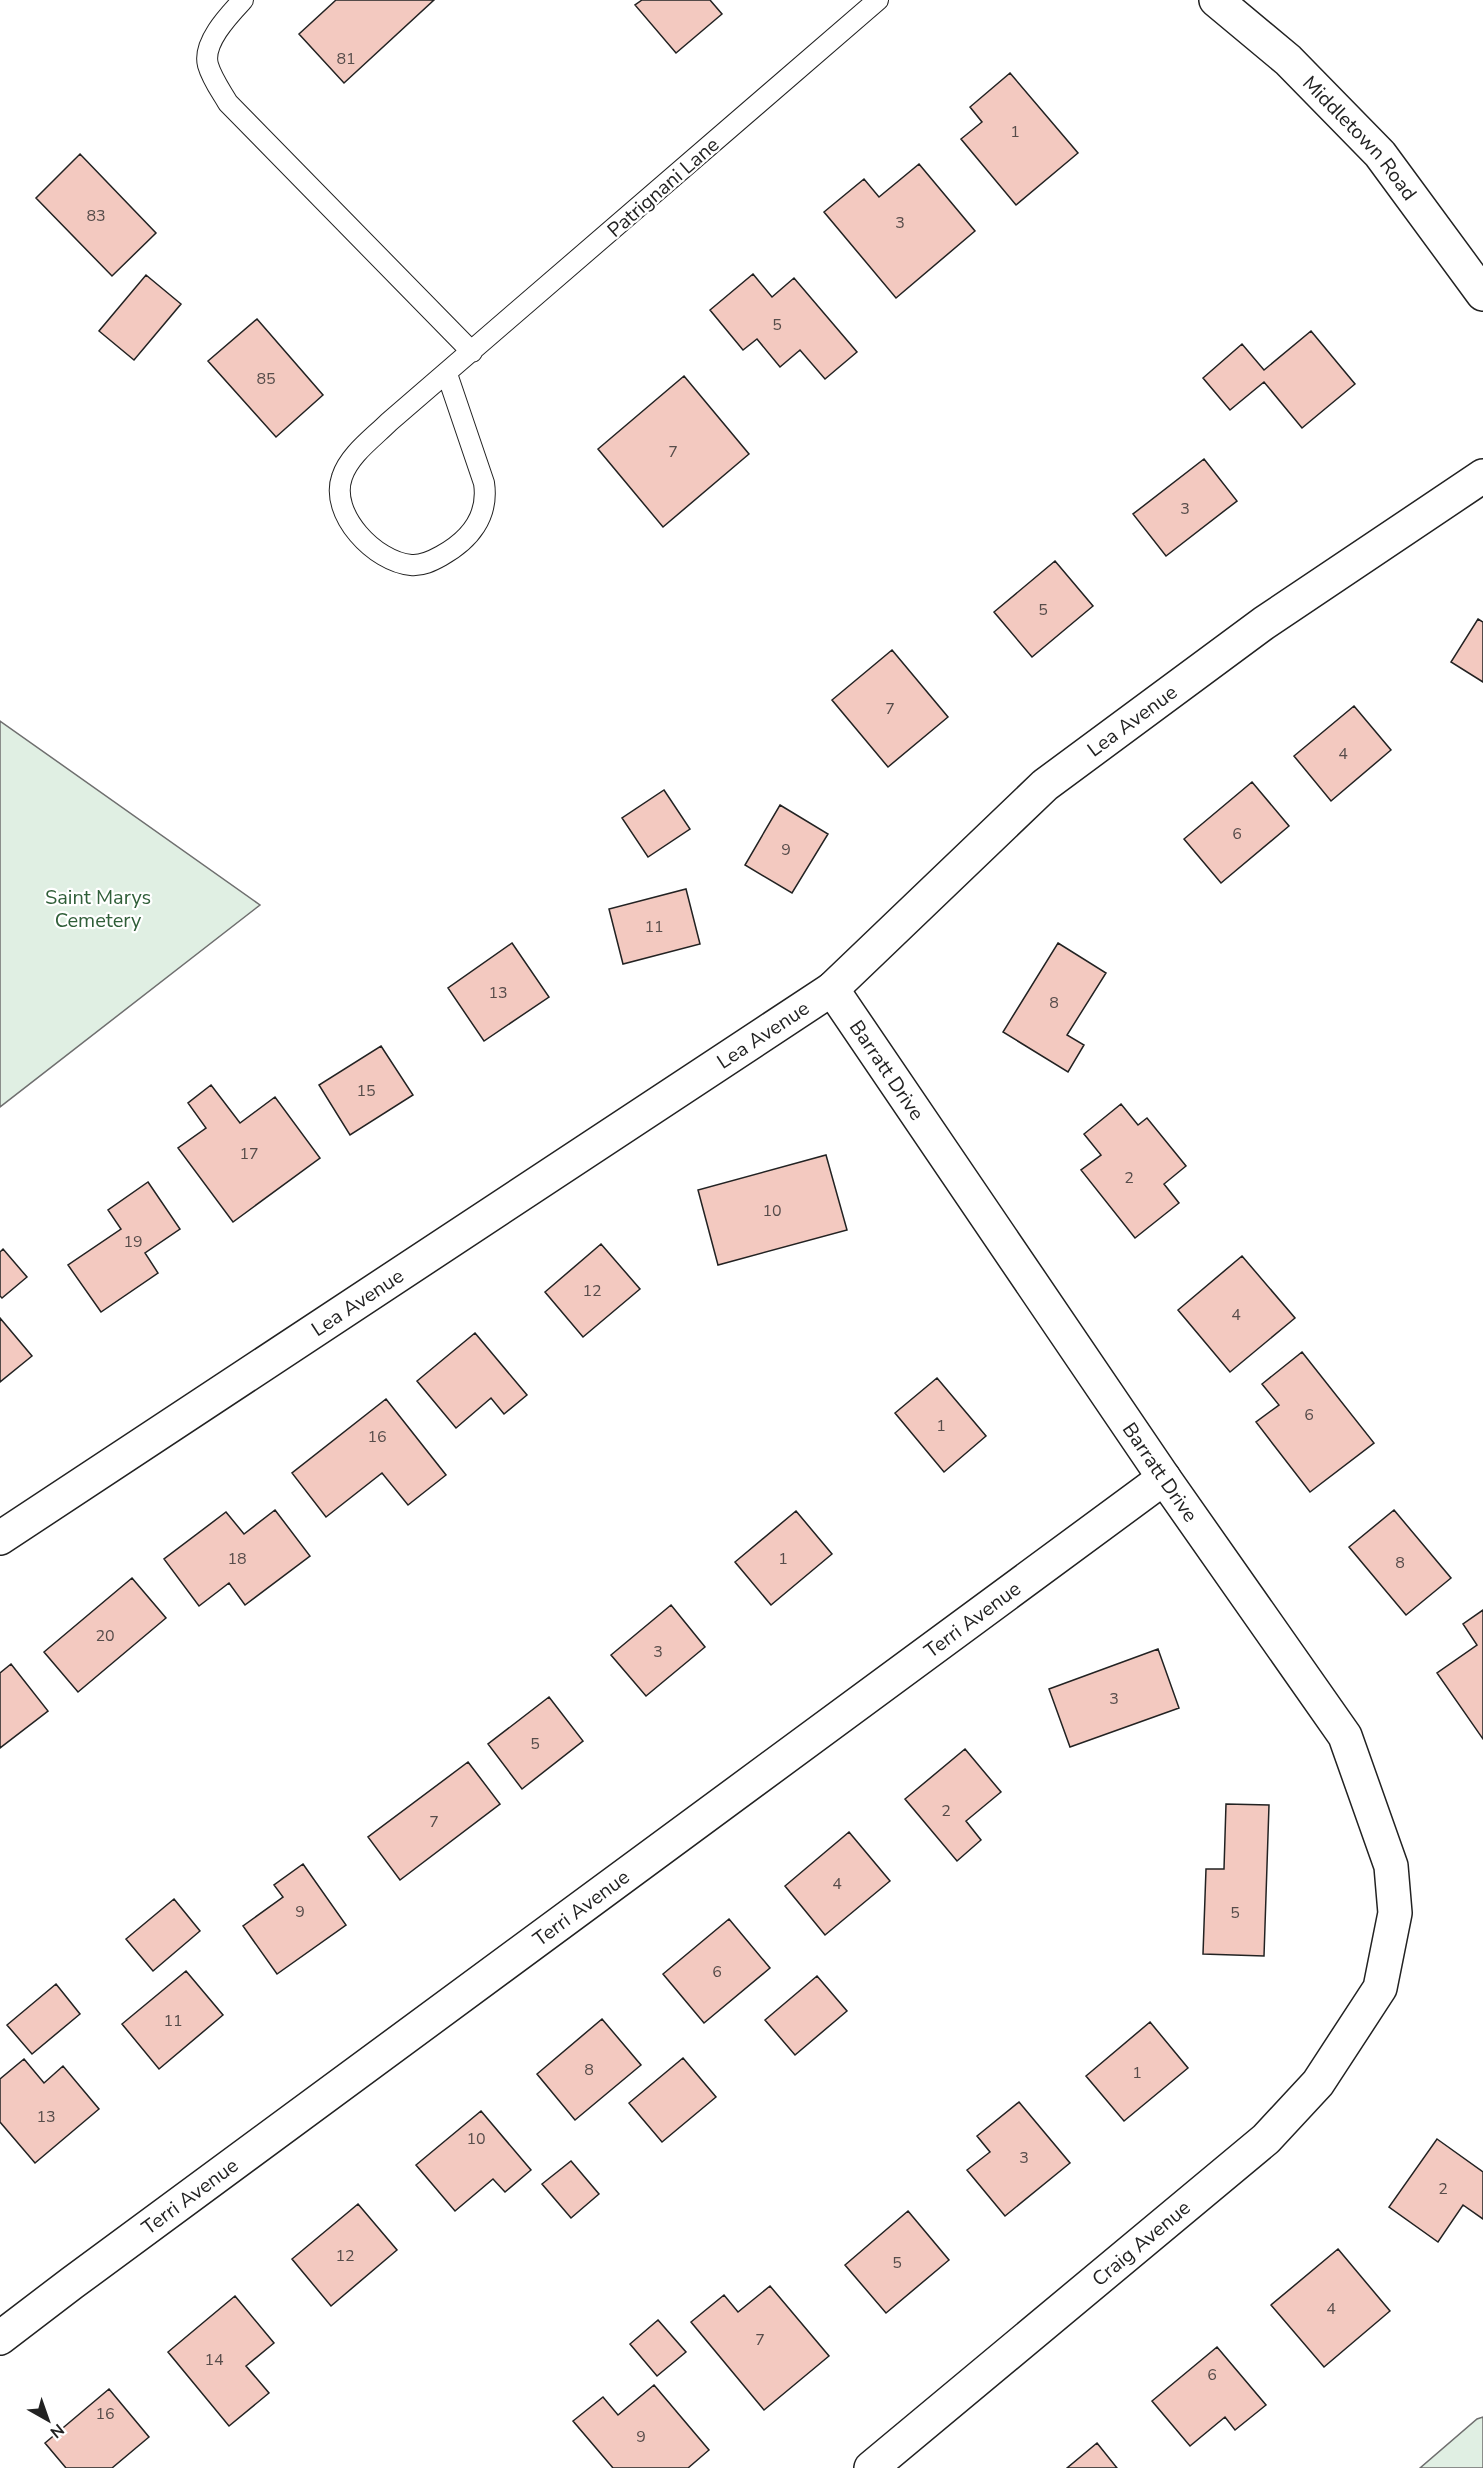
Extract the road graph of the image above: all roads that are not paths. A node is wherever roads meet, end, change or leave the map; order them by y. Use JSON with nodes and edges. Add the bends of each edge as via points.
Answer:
{"nodes":[{"id":1,"x":243,"y":0,"type":"edge"},
{"id":2,"x":878,"y":0,"type":"edge"},
{"id":3,"x":1216,"y":0,"type":"edge"},
{"id":4,"x":1483,"y":294,"type":"edge"},
{"id":5,"x":472,"y":352,"type":"junction"},
{"id":6,"x":447,"y":374,"type":"junction"},
{"id":7,"x":1483,"y":476,"type":"edge"},
{"id":8,"x":832,"y":989,"type":"junction"},
{"id":9,"x":1164,"y":1478,"type":"junction"},
{"id":10,"x":0,"y":1538,"type":"edge"},
{"id":11,"x":1380,"y":1988,"type":"joint"},
{"id":12,"x":0,"y":2338,"type":"edge"},
{"id":13,"x":871,"y":2468,"type":"edge"}],
"edges":[{"from":1,"to":5,"type":"lane","via":[[210,43],[207,63],[228,104]]},
{"from":2,"to":5,"type":"lane","name":"Patrignani Lane"},
{"from":3,"to":4,"type":"street","name":"Middletown Road","via":[[1288,60],[1380,154]]},
{"from":5,"to":6,"type":"lane","name":"Patrignani Lane"},
{"from":6,"to":6,"type":"lane","name":"Patrignani Lane","via":[[349,461],[339,489],[341,505],[353,528],[371,548],[412,565],[428,563],[472,534],[486,497]]},
{"from":7,"to":8,"type":"street","name":"Lea Avenue","via":[[1264,623],[1045,785]]},
{"from":8,"to":9,"type":"street","name":"Barratt Drive"},
{"from":8,"to":10,"type":"street","name":"Lea Avenue"},
{"from":9,"to":11,"type":"street","name":"Barratt Drive","via":[[1345,1736],[1391,1866],[1395,1913]]},
{"from":9,"to":12,"type":"street","name":"Terri Avenue"},
{"from":11,"to":13,"type":"street","name":"Craig Avenue","via":[[1318,2083],[1266,2139]]}]}
